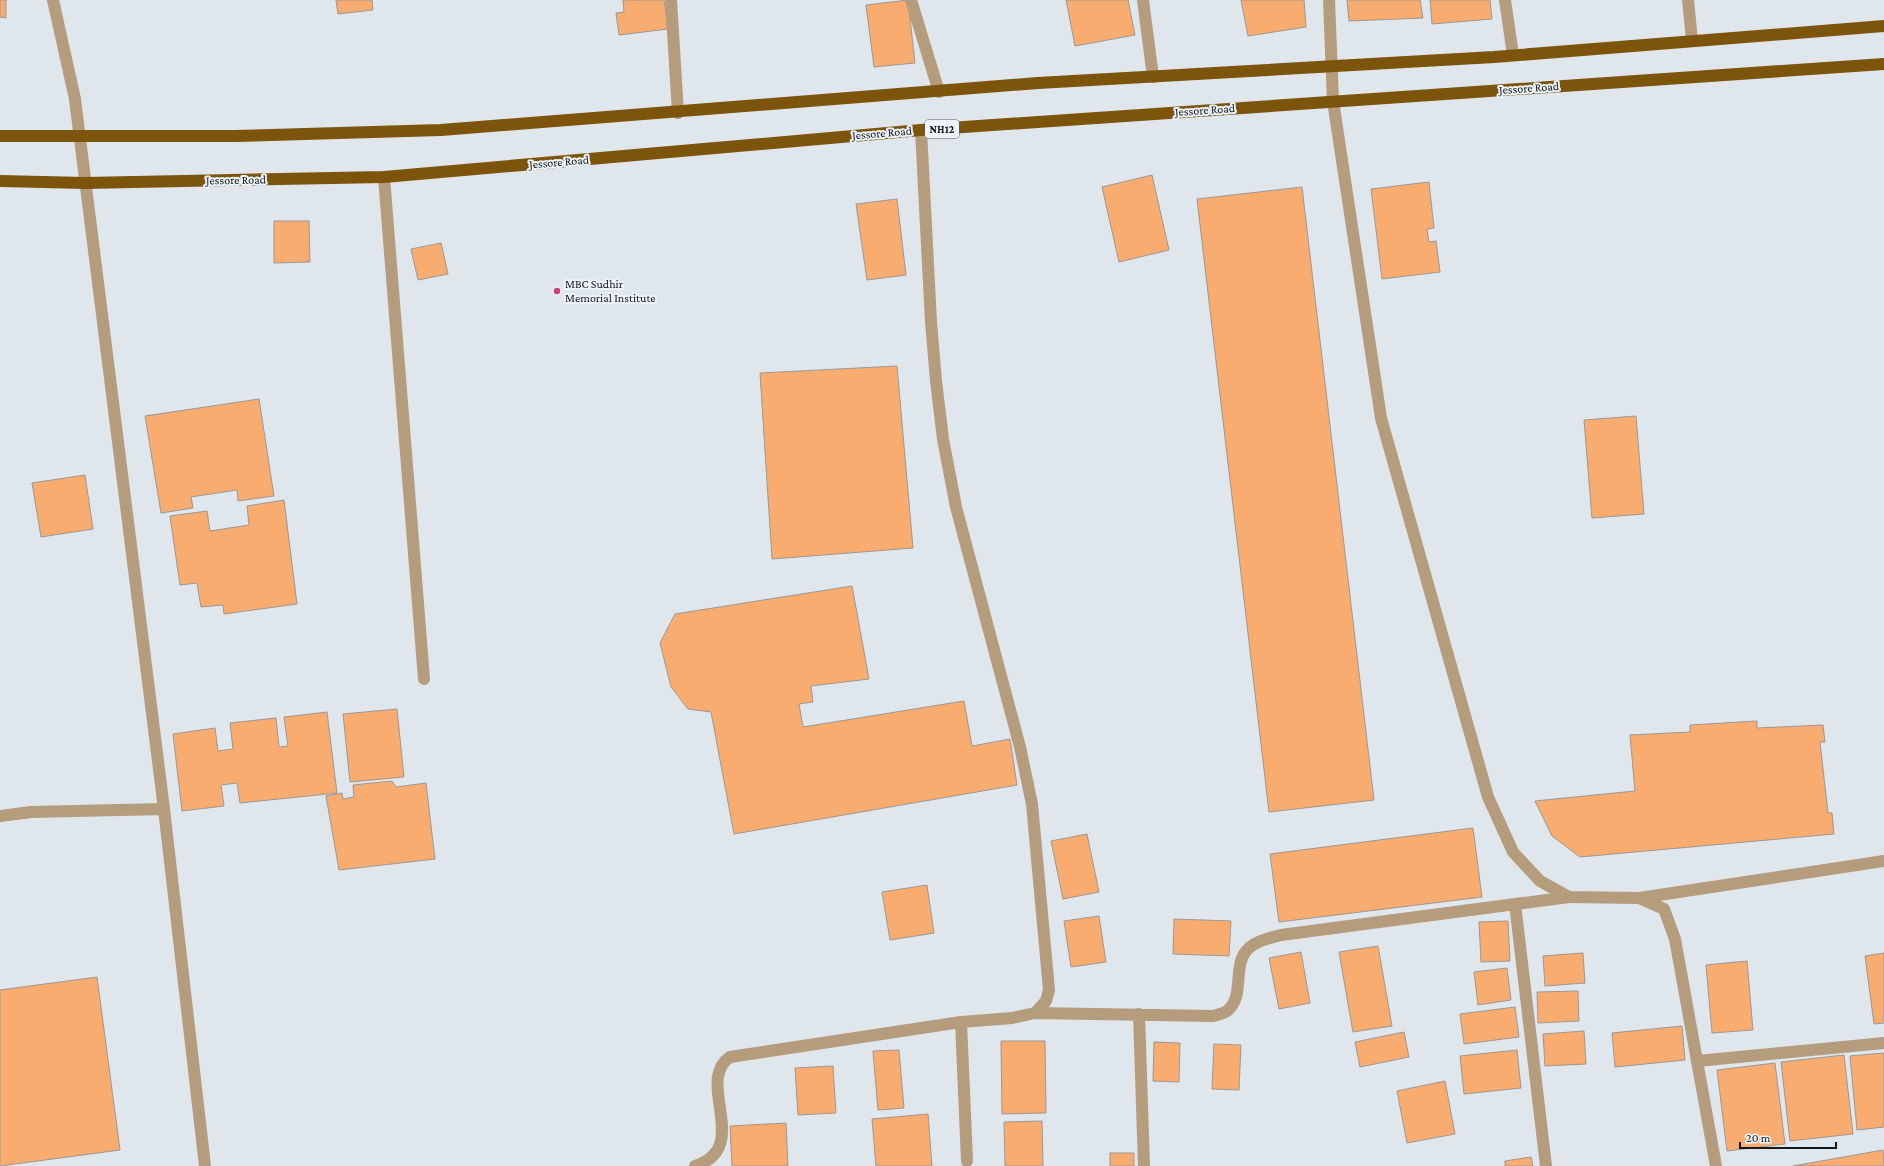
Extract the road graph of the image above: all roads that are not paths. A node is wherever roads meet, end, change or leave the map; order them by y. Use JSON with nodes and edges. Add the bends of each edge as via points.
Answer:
{"nodes":[{"id":1,"x":53,"y":0,"type":"edge"},
{"id":2,"x":671,"y":0,"type":"edge"},
{"id":3,"x":911,"y":0,"type":"edge"},
{"id":4,"x":1143,"y":0,"type":"edge"},
{"id":5,"x":1329,"y":0,"type":"edge"},
{"id":6,"x":1505,"y":0,"type":"edge"},
{"id":7,"x":1688,"y":0,"type":"edge"},
{"id":8,"x":1884,"y":26,"type":"edge"},
{"id":9,"x":1692,"y":40,"type":"junction"},
{"id":10,"x":1513,"y":55,"type":"junction"},
{"id":11,"x":1884,"y":64,"type":"edge"},
{"id":12,"x":1330,"y":68,"type":"junction"},
{"id":13,"x":1153,"y":77,"type":"junction"},
{"id":14,"x":939,"y":92,"type":"junction"},
{"id":15,"x":1333,"y":101,"type":"junction"},
{"id":16,"x":678,"y":113,"type":"junction"},
{"id":17,"x":920,"y":130,"type":"junction"},
{"id":18,"x":0,"y":136,"type":"edge"},
{"id":19,"x":78,"y":136,"type":"junction"},
{"id":20,"x":384,"y":177,"type":"junction"},
{"id":21,"x":0,"y":181,"type":"edge"},
{"id":22,"x":85,"y":182,"type":"junction"},
{"id":23,"x":424,"y":679,"type":"dead end"},
{"id":24,"x":164,"y":809,"type":"junction"},
{"id":25,"x":0,"y":816,"type":"edge"},
{"id":26,"x":1884,"y":861,"type":"edge"},
{"id":27,"x":1569,"y":897,"type":"junction"},
{"id":28,"x":1639,"y":898,"type":"junction"},
{"id":29,"x":1515,"y":904,"type":"junction"},
{"id":30,"x":1035,"y":1013,"type":"junction"},
{"id":31,"x":1139,"y":1014,"type":"junction"},
{"id":32,"x":961,"y":1022,"type":"junction"},
{"id":33,"x":1884,"y":1044,"type":"edge"},
{"id":34,"x":1697,"y":1061,"type":"junction"},
{"id":35,"x":714,"y":1161,"type":"edge"},
{"id":36,"x":967,"y":1161,"type":"dead end"},
{"id":37,"x":205,"y":1166,"type":"edge"},
{"id":38,"x":695,"y":1166,"type":"edge"},
{"id":39,"x":1144,"y":1166,"type":"edge"},
{"id":40,"x":1546,"y":1166,"type":"edge"},
{"id":41,"x":1716,"y":1166,"type":"edge"}],
"edges":[{"from":1,"to":19,"type":"street","via":[[75,99]]},
{"from":2,"to":16,"type":"street"},
{"from":3,"to":14,"type":"street"},
{"from":4,"to":13,"type":"street"},
{"from":5,"to":12,"type":"street"},
{"from":6,"to":10,"type":"street"},
{"from":7,"to":9,"type":"street"},
{"from":8,"to":9,"type":"highway"},
{"from":9,"to":10,"type":"highway"},
{"from":10,"to":12,"type":"highway"},
{"from":11,"to":15,"type":"highway","name":"Jessore Road","number":"NH12"},
{"from":12,"to":13,"type":"highway"},
{"from":12,"to":15,"type":"street"},
{"from":13,"to":14,"type":"highway"},
{"from":14,"to":16,"type":"highway"},
{"from":15,"to":17,"type":"highway","name":"Jessore Road","number":"NH12"},
{"from":15,"to":27,"type":"street","via":[[1381,418],[1488,797],[1513,852],[1540,881]]},
{"from":16,"to":19,"type":"highway","via":[[441,130],[235,136]]},
{"from":17,"to":20,"type":"highway","name":"Jessore Road","number":"NH12"},
{"from":17,"to":30,"type":"street","via":[[931,322],[943,439],[956,507],[1020,747],[1032,804],[1049,990],[1046,1001]]},
{"from":18,"to":19,"type":"highway"},
{"from":19,"to":22,"type":"street"},
{"from":20,"to":22,"type":"highway","name":"Jessore Road","number":"NH12"},
{"from":20,"to":23,"type":"street"},
{"from":21,"to":22,"type":"highway","name":"Jessore Road","number":"NH12"},
{"from":22,"to":24,"type":"street"},
{"from":24,"to":25,"type":"street","via":[[31,812]]},
{"from":24,"to":37,"type":"street"},
{"from":26,"to":28,"type":"street"},
{"from":27,"to":28,"type":"street"},
{"from":27,"to":29,"type":"street"},
{"from":28,"to":34,"type":"street","via":[[1664,909],[1675,939]]},
{"from":29,"to":31,"type":"street","via":[[1281,935],[1261,940],[1249,948],[1241,959],[1235,1002],[1227,1011],[1213,1016]]},
{"from":29,"to":40,"type":"street"},
{"from":30,"to":31,"type":"street"},
{"from":30,"to":32,"type":"street","via":[[1012,1018]]},
{"from":31,"to":39,"type":"street"},
{"from":32,"to":35,"type":"street","via":[[730,1057],[723,1062],[719,1071],[721,1144]]},
{"from":32,"to":36,"type":"street"},
{"from":33,"to":34,"type":"street"},
{"from":34,"to":41,"type":"street"},
{"from":35,"to":38,"type":"street"}]}
